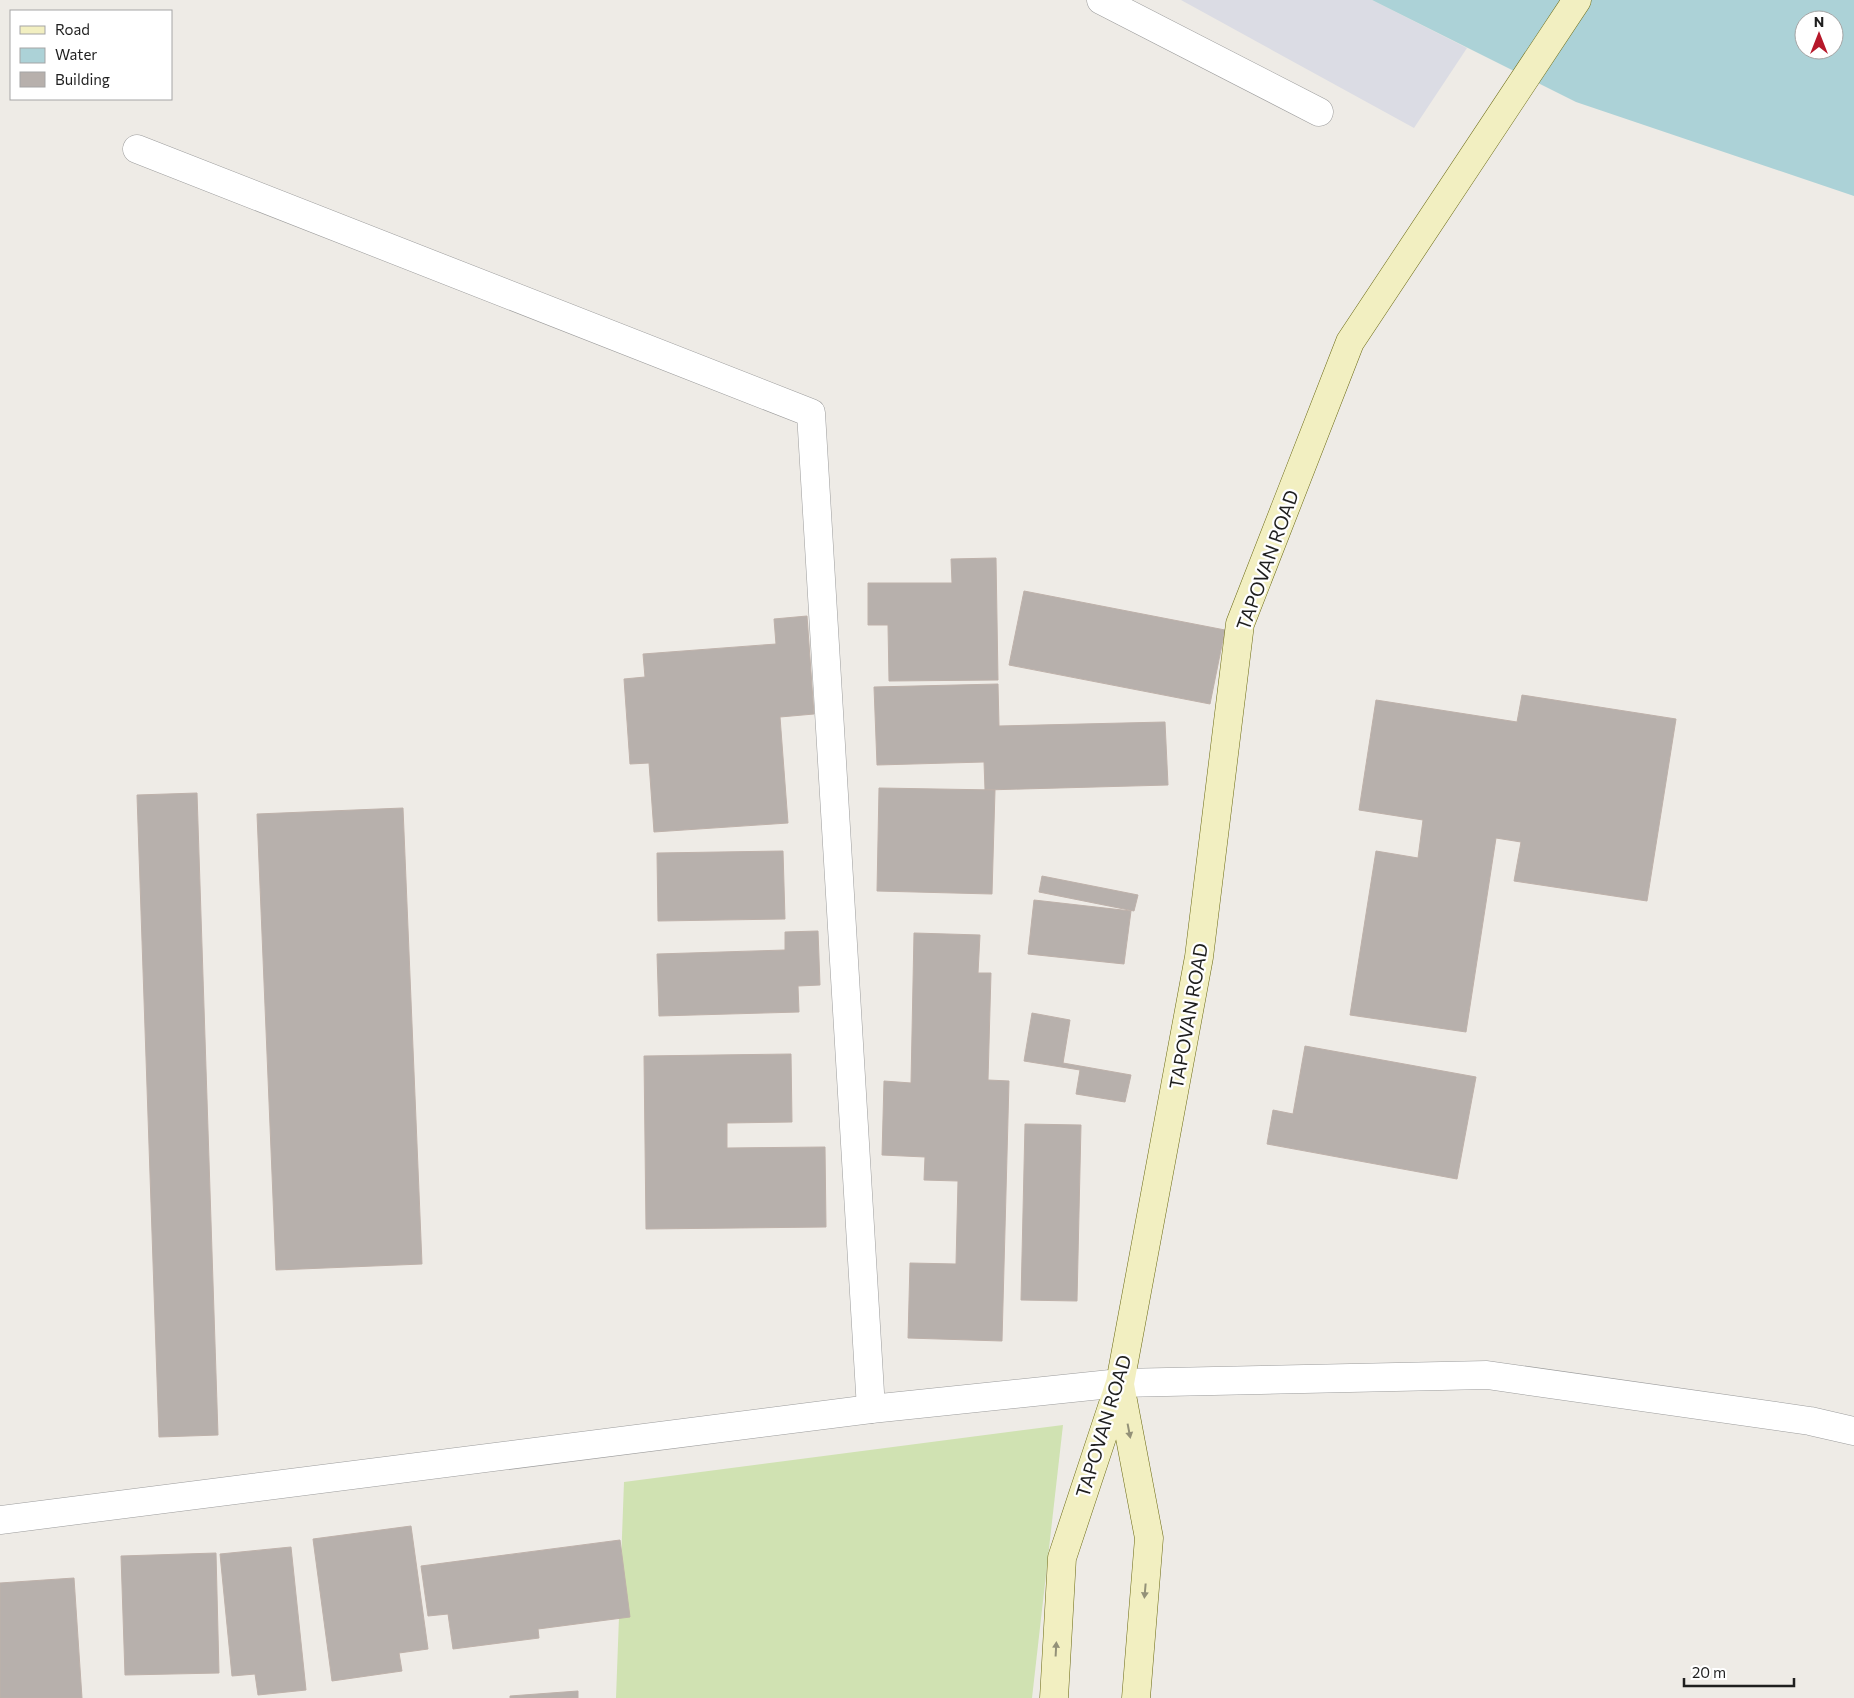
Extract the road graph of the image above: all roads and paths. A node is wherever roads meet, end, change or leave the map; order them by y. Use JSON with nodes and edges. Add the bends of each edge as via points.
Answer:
{"nodes":[{"id":1,"x":1101,"y":0,"type":"edge"},
{"id":2,"x":1577,"y":0,"type":"edge"},
{"id":3,"x":1319,"y":112,"type":"dead end"},
{"id":4,"x":137,"y":149,"type":"dead end"},
{"id":5,"x":1120,"y":1383,"type":"junction"},
{"id":6,"x":871,"y":1410,"type":"junction"},
{"id":7,"x":1854,"y":1431,"type":"edge"},
{"id":8,"x":0,"y":1520,"type":"edge"},
{"id":9,"x":1054,"y":1698,"type":"edge"},
{"id":10,"x":1136,"y":1698,"type":"edge"}],
"edges":[{"from":1,"to":3,"type":"street"},
{"from":2,"to":5,"type":"main road","name":"TAPOVAN ROAD","via":[[1350,342],[1240,624],[1200,957]]},
{"from":4,"to":6,"type":"street","via":[[811,413]]},
{"from":5,"to":6,"type":"street"},
{"from":5,"to":7,"type":"street","via":[[1487,1375],[1810,1421]]},
{"from":9,"to":5,"type":"main road","name":"TAPOVAN ROAD","one_way":true,"via":[[1062,1558]]},
{"from":5,"to":10,"type":"main road","one_way":true,"via":[[1149,1538]]},
{"from":6,"to":8,"type":"street"}]}
